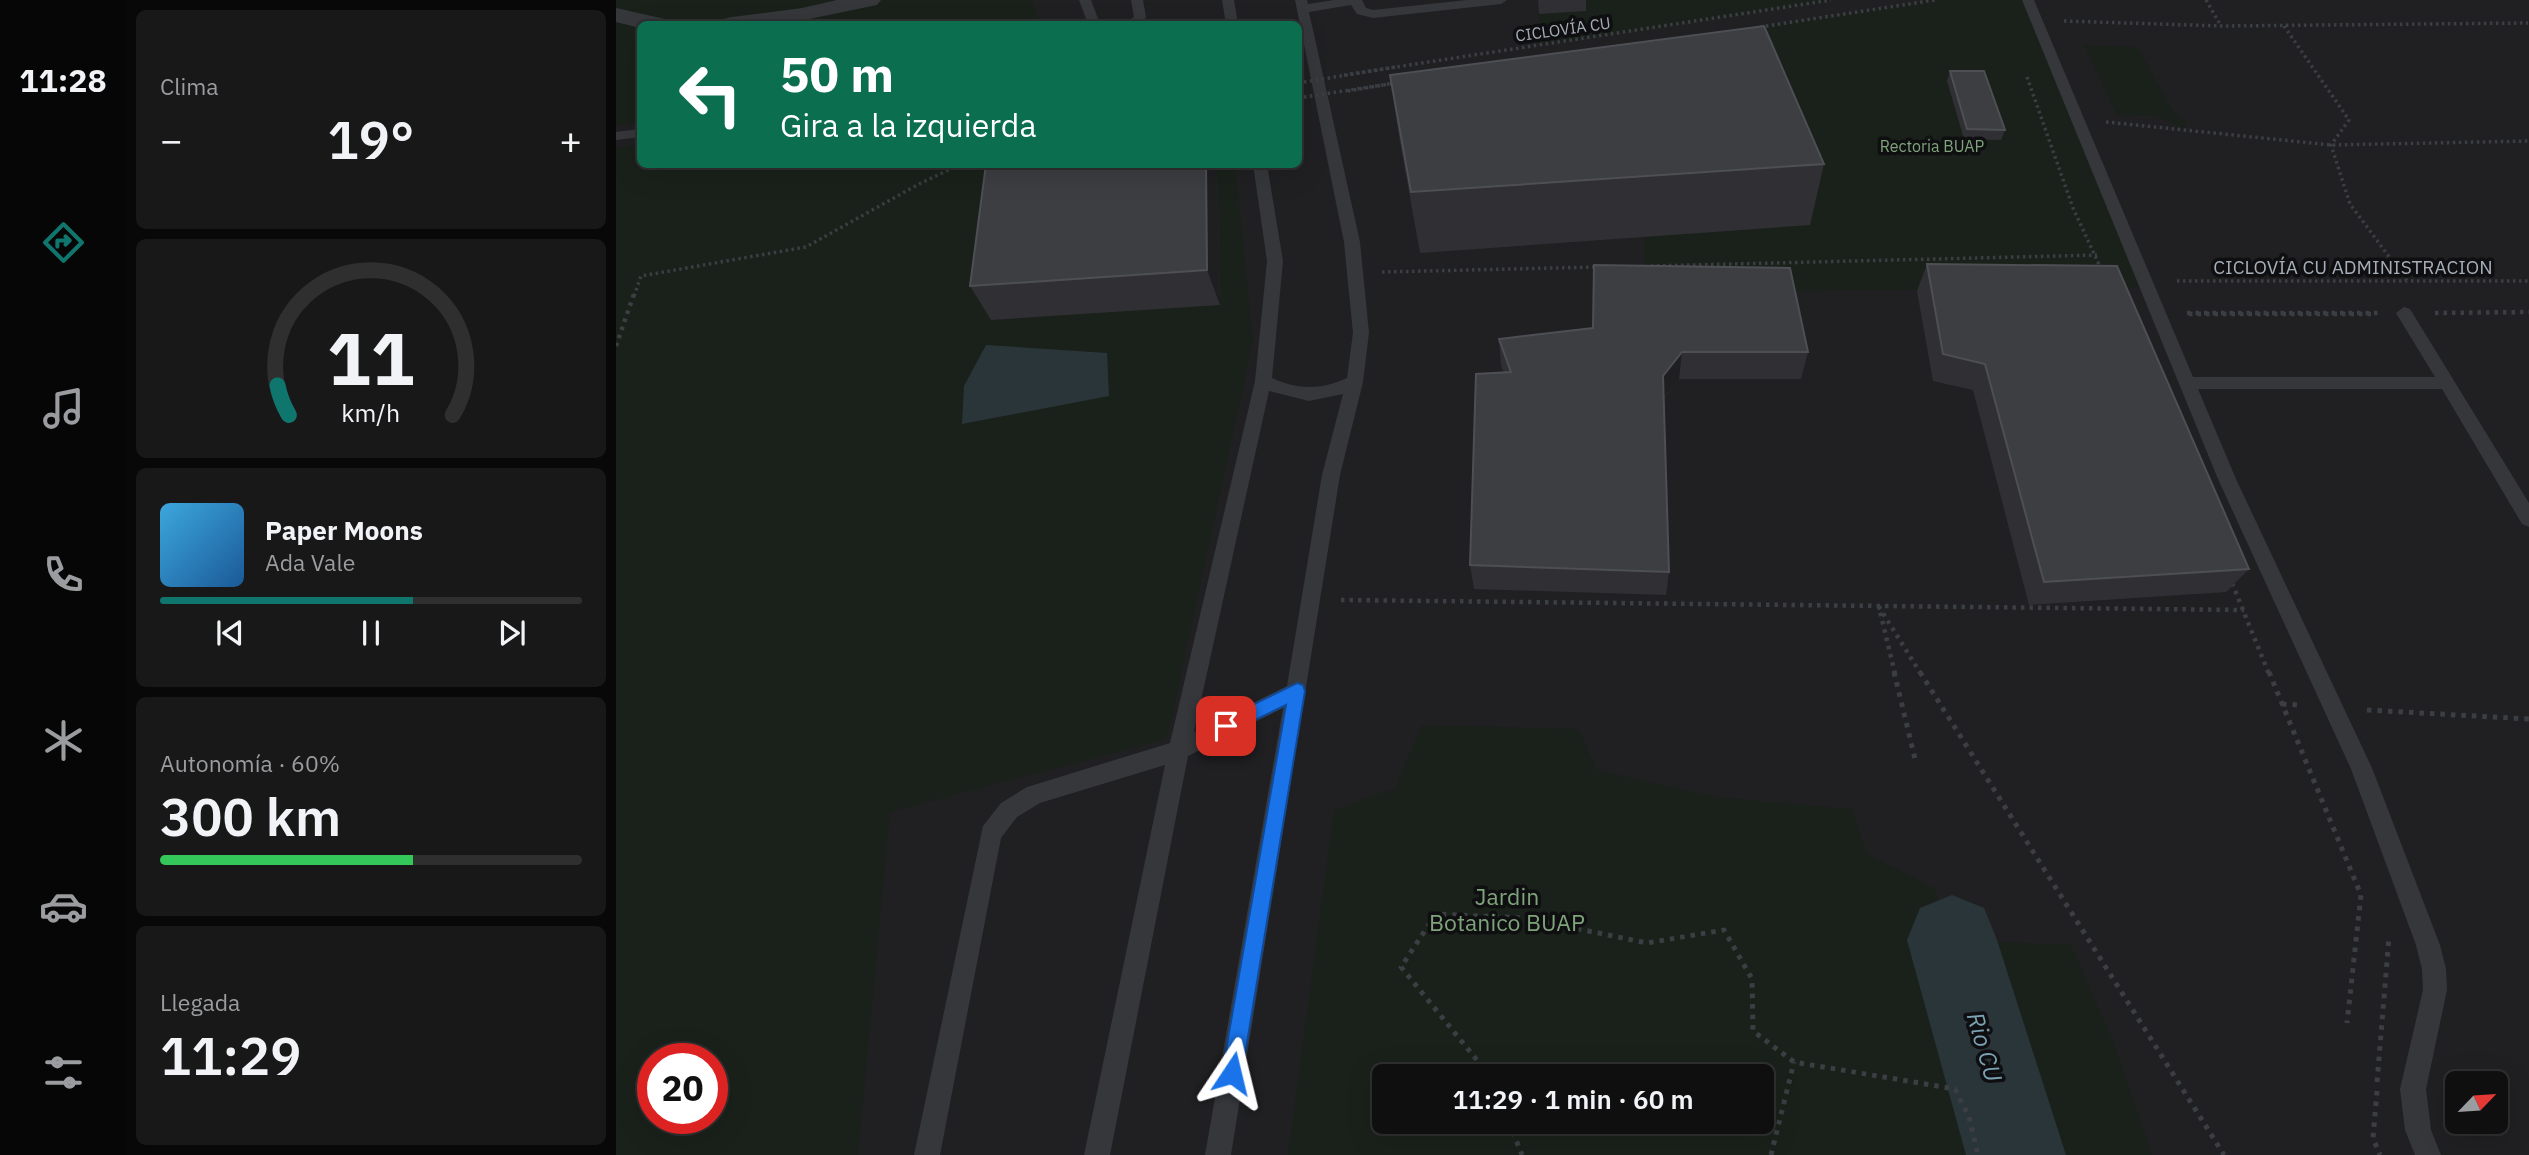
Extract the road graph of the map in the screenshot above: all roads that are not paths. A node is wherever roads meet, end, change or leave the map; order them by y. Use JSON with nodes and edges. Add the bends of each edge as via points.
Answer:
{"nodes":[{"id":1,"x":869,"y":0,"type":"edge"},
{"id":2,"x":1085,"y":0,"type":"edge"},
{"id":3,"x":1137,"y":0,"type":"edge"},
{"id":4,"x":1501,"y":0,"type":"edge"},
{"id":5,"x":1355,"y":1,"type":"edge"},
{"id":6,"x":1232,"y":2,"type":"edge"},
{"id":7,"x":1299,"y":3,"type":"edge"},
{"id":8,"x":2032,"y":9,"type":"edge"},
{"id":9,"x":616,"y":15,"type":"edge"},
{"id":10,"x":774,"y":15,"type":"edge"},
{"id":11,"x":643,"y":21,"type":"edge"},
{"id":12,"x":746,"y":21,"type":"edge"},
{"id":13,"x":1093,"y":21,"type":"edge"},
{"id":14,"x":1138,"y":21,"type":"edge"},
{"id":15,"x":1232,"y":21,"type":"edge"},
{"id":16,"x":1301,"y":21,"type":"edge"},
{"id":17,"x":1302,"y":31,"type":"edge"},
{"id":18,"x":1304,"y":50,"type":"edge"},
{"id":19,"x":637,"y":132,"type":"edge"},
{"id":20,"x":616,"y":136,"type":"edge"},
{"id":21,"x":1261,"y":168,"type":"edge"},
{"id":22,"x":2404,"y":314,"type":"road end"},
{"id":23,"x":1263,"y":381,"type":"junction"},
{"id":24,"x":1355,"y":382,"type":"junction"},
{"id":25,"x":2186,"y":383,"type":"junction"},
{"id":26,"x":2447,"y":383,"type":"junction"},
{"id":27,"x":2529,"y":519,"type":"edge"},
{"id":28,"x":1297,"y":691,"type":"junction"},
{"id":29,"x":1179,"y":750,"type":"junction"},
{"id":30,"x":927,"y":1155,"type":"edge"},
{"id":31,"x":1097,"y":1155,"type":"edge"},
{"id":32,"x":1218,"y":1155,"type":"edge"},
{"id":33,"x":2428,"y":1155,"type":"edge"}],
"edges":[{"from":1,"to":10,"type":"street"},
{"from":2,"to":13,"type":"lane"},
{"from":3,"to":14,"type":"lane"},
{"from":4,"to":5,"type":"lane","via":[[1373,14],[1361,11]]},
{"from":5,"to":7,"type":"lane"},
{"from":6,"to":15,"type":"lane"},
{"from":7,"to":16,"type":"lane"},
{"from":8,"to":25,"type":"lane"},
{"from":9,"to":11,"type":"street"},
{"from":10,"to":12,"type":"street"},
{"from":17,"to":18,"type":"lane"},
{"from":18,"to":24,"type":"lane","via":[[1316,79],[1352,242],[1361,333]]},
{"from":19,"to":20,"type":"lane"},
{"from":21,"to":23,"type":"lane","via":[[1275,261]]},
{"from":22,"to":26,"type":"lane"},
{"from":23,"to":24,"type":"lane","via":[[1301,395],[1322,395]]},
{"from":23,"to":29,"type":"lane"},
{"from":24,"to":28,"type":"lane","via":[[1331,475]]},
{"from":25,"to":26,"type":"lane"},
{"from":25,"to":33,"type":"lane","via":[[2361,768],[2428,945],[2435,990],[2413,1089],[2418,1130]]},
{"from":26,"to":27,"type":"lane"},
{"from":28,"to":29,"type":"lane"},
{"from":28,"to":32,"type":"lane"},
{"from":29,"to":30,"type":"lane","via":[[1035,794],[1009,810],[991,834]]},
{"from":29,"to":31,"type":"lane"}]}
